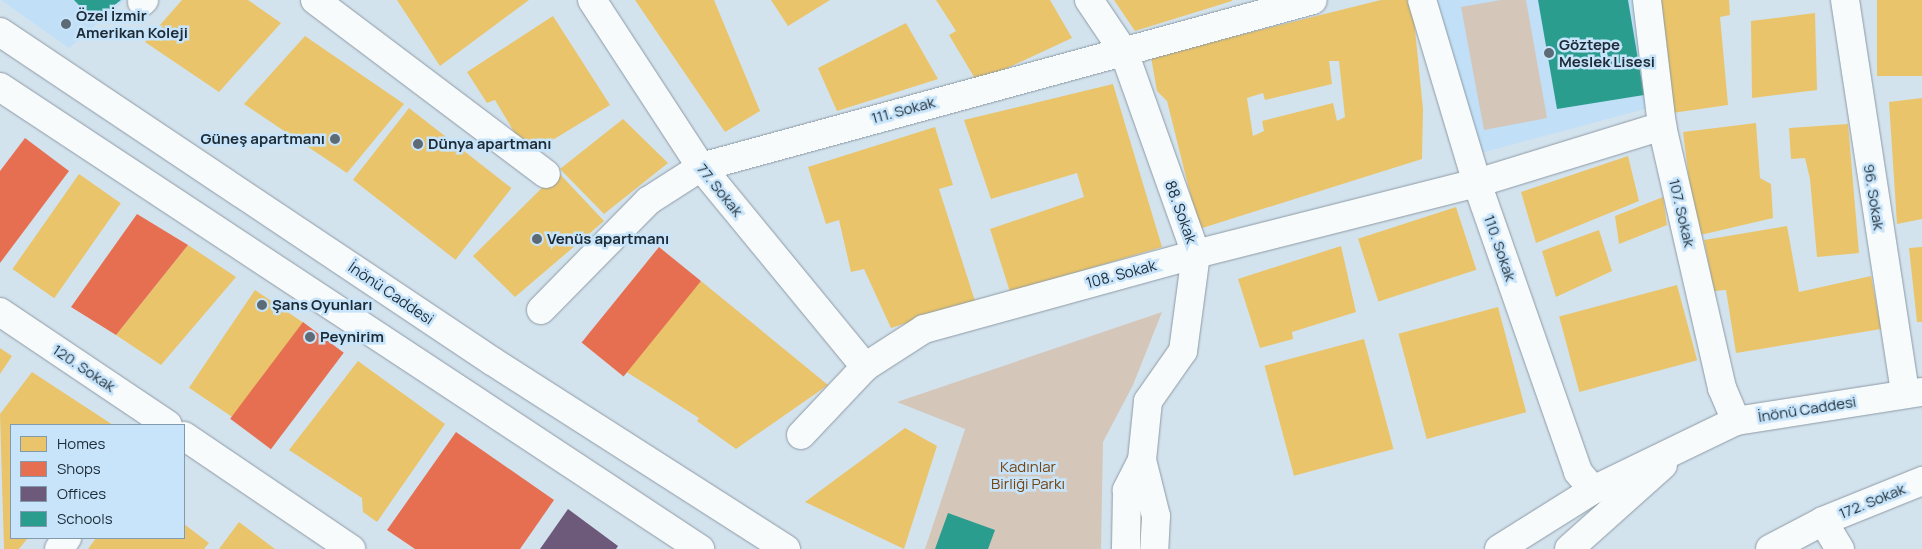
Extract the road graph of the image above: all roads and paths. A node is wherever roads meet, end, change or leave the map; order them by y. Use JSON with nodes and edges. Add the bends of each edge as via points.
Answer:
{"nodes":[{"id":1,"x":315,"y":0,"type":"edge"},
{"id":2,"x":592,"y":0,"type":"edge"},
{"id":3,"x":1090,"y":0,"type":"edge"},
{"id":4,"x":1313,"y":0,"type":"edge"},
{"id":5,"x":1422,"y":0,"type":"edge"},
{"id":6,"x":1647,"y":0,"type":"edge"},
{"id":7,"x":1845,"y":0,"type":"edge"},
{"id":8,"x":0,"y":32,"type":"edge"},
{"id":9,"x":1124,"y":52,"type":"junction"},
{"id":10,"x":0,"y":87,"type":"edge"},
{"id":11,"x":1662,"y":126,"type":"junction"},
{"id":12,"x":701,"y":167,"type":"junction"},
{"id":13,"x":546,"y":174,"type":"dead end"},
{"id":14,"x":1477,"y":183,"type":"junction"},
{"id":15,"x":1196,"y":254,"type":"junction"},
{"id":16,"x":542,"y":310,"type":"dead end"},
{"id":17,"x":0,"y":312,"type":"edge"},
{"id":18,"x":865,"y":367,"type":"junction"},
{"id":19,"x":1914,"y":392,"type":"edge"},
{"id":20,"x":1736,"y":421,"type":"junction"},
{"id":21,"x":159,"y":423,"type":"edge"},
{"id":22,"x":801,"y":435,"type":"dead end"},
{"id":23,"x":185,"y":437,"type":"edge"},
{"id":24,"x":1695,"y":437,"type":"junction"},
{"id":25,"x":1142,"y":460,"type":"junction"},
{"id":26,"x":1922,"y":481,"type":"edge"},
{"id":27,"x":1593,"y":490,"type":"junction"},
{"id":28,"x":1822,"y":521,"type":"junction"},
{"id":29,"x":351,"y":549,"type":"edge"},
{"id":30,"x":700,"y":549,"type":"edge"},
{"id":31,"x":786,"y":549,"type":"edge"},
{"id":32,"x":1126,"y":549,"type":"edge"},
{"id":33,"x":1154,"y":549,"type":"edge"},
{"id":34,"x":1499,"y":549,"type":"edge"},
{"id":35,"x":1569,"y":549,"type":"edge"},
{"id":36,"x":1770,"y":549,"type":"edge"},
{"id":37,"x":1840,"y":549,"type":"edge"}],
"edges":[{"from":1,"to":13,"type":"street"},
{"from":2,"to":12,"type":"street","name":"77. Sokak"},
{"from":3,"to":9,"type":"street","name":"88. Sokak"},
{"from":4,"to":9,"type":"street","name":"111. Sokak"},
{"from":5,"to":14,"type":"street","name":"110. Sokak"},
{"from":6,"to":11,"type":"street","name":"107. Sokak"},
{"from":7,"to":19,"type":"street","name":"96. Sokak"},
{"from":8,"to":31,"type":"street","name":"İnönü Caddesi","via":[[484,355]]},
{"from":9,"to":12,"type":"street","name":"111. Sokak"},
{"from":9,"to":15,"type":"street","name":"88. Sokak"},
{"from":10,"to":30,"type":"street"},
{"from":11,"to":14,"type":"street","name":"108. Sokak"},
{"from":11,"to":20,"type":"street","name":"107. Sokak","via":[[1722,388]]},
{"from":12,"to":16,"type":"street","name":"111. Sokak","via":[[648,201]]},
{"from":12,"to":18,"type":"street","name":"77. Sokak"},
{"from":14,"to":15,"type":"street","name":"108. Sokak"},
{"from":14,"to":27,"type":"street","name":"110. Sokak","via":[[1578,472]]},
{"from":15,"to":18,"type":"street","name":"108. Sokak","via":[[924,329]]},
{"from":15,"to":25,"type":"street","name":"88. Sokak","via":[[1183,351],[1148,401]]},
{"from":17,"to":21,"type":"street","name":"120. Sokak"},
{"from":18,"to":22,"type":"street","name":"108. Sokak"},
{"from":19,"to":20,"type":"street","name":"İnönü Caddesi"},
{"from":20,"to":24,"type":"street","name":"İnönü Caddesi"},
{"from":23,"to":29,"type":"street"},
{"from":24,"to":27,"type":"street","name":"İnönü Caddesi"},
{"from":24,"to":35,"type":"street","name":"İnönü Caddesi"},
{"from":25,"to":32,"type":"street","name":"88. Sokak","via":[[1128,490]]},
{"from":25,"to":33,"type":"street","name":"88. Sokak","via":[[1156,516]]},
{"from":26,"to":28,"type":"street","name":"172. Sokak"},
{"from":27,"to":34,"type":"street","name":"İnönü Caddesi"},
{"from":28,"to":36,"type":"street","name":"172. Sokak"},
{"from":28,"to":37,"type":"street","name":"172. Sokak"}]}
